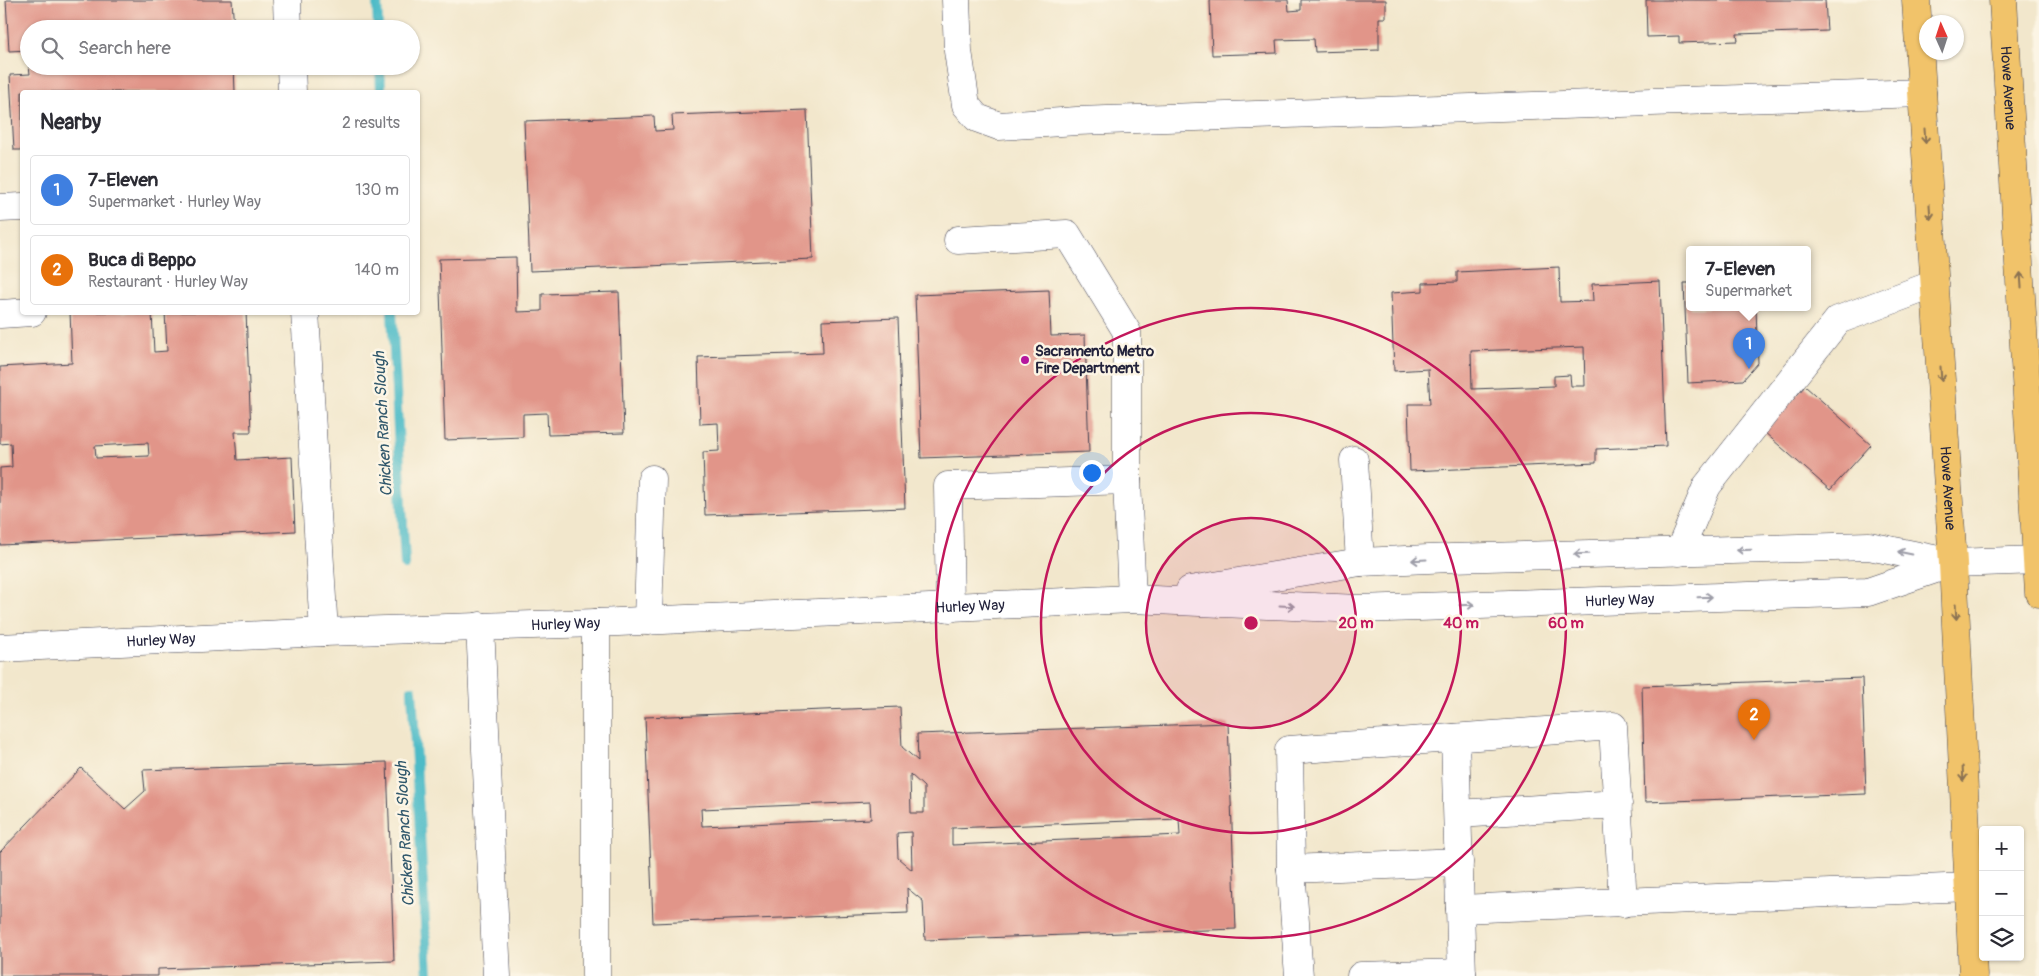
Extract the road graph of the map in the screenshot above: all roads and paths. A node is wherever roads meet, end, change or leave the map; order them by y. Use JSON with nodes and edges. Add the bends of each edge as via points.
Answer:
{"nodes":[{"id":1,"x":287,"y":0,"type":"edge"},
{"id":2,"x":956,"y":0,"type":"edge"},
{"id":3,"x":1916,"y":0,"type":"edge"},
{"id":4,"x":2003,"y":0,"type":"edge"},
{"id":5,"x":288,"y":20,"type":"edge"},
{"id":6,"x":291,"y":75,"type":"edge"},
{"id":7,"x":292,"y":90,"type":"edge"},
{"id":8,"x":1922,"y":93,"type":"junction"},
{"id":9,"x":20,"y":207,"type":"edge"},
{"id":10,"x":0,"y":208,"type":"edge"},
{"id":11,"x":958,"y":240,"type":"dead end"},
{"id":12,"x":1934,"y":284,"type":"junction"},
{"id":13,"x":20,"y":313,"type":"edge"},
{"id":14,"x":2031,"y":313,"type":"edge"},
{"id":15,"x":0,"y":314,"type":"edge"},
{"id":16,"x":305,"y":315,"type":"edge"},
{"id":17,"x":1354,"y":460,"type":"dead end"},
{"id":18,"x":652,"y":479,"type":"dead end"},
{"id":19,"x":1127,"y":480,"type":"junction"},
{"id":20,"x":1679,"y":552,"type":"junction"},
{"id":21,"x":2038,"y":560,"type":"edge"},
{"id":22,"x":1360,"y":562,"type":"junction"},
{"id":23,"x":1953,"y":563,"type":"junction"},
{"id":24,"x":2039,"y":593,"type":"edge"},
{"id":25,"x":1132,"y":600,"type":"junction"},
{"id":26,"x":950,"y":608,"type":"junction"},
{"id":27,"x":648,"y":621,"type":"junction"},
{"id":28,"x":596,"y":624,"type":"junction"},
{"id":29,"x":480,"y":626,"type":"junction"},
{"id":30,"x":324,"y":632,"type":"junction"},
{"id":31,"x":0,"y":648,"type":"edge"},
{"id":32,"x":1455,"y":738,"type":"junction"},
{"id":33,"x":1618,"y":804,"type":"junction"},
{"id":34,"x":1458,"y":814,"type":"junction"},
{"id":35,"x":1459,"y":862,"type":"junction"},
{"id":36,"x":1291,"y":869,"type":"junction"},
{"id":37,"x":1969,"y":887,"type":"junction"},
{"id":38,"x":1623,"y":903,"type":"junction"},
{"id":39,"x":1460,"y":909,"type":"junction"},
{"id":40,"x":1462,"y":974,"type":"edge"},
{"id":41,"x":497,"y":976,"type":"edge"},
{"id":42,"x":596,"y":976,"type":"edge"},
{"id":43,"x":1299,"y":976,"type":"edge"},
{"id":44,"x":1361,"y":976,"type":"edge"},
{"id":45,"x":1973,"y":976,"type":"edge"}],
"edges":[{"from":1,"to":5,"type":"street"},
{"from":2,"to":8,"type":"street","via":[[958,51],[966,105],[977,118],[1000,126]]},
{"from":3,"to":8,"type":"main road","name":"Howe Avenue"},
{"from":14,"to":4,"type":"main road","name":"Howe Avenue","one_way":true},
{"from":6,"to":7,"type":"street"},
{"from":8,"to":12,"type":"main road","name":"Howe Avenue","one_way":true},
{"from":9,"to":10,"type":"street"},
{"from":11,"to":19,"type":"street","via":[[1067,234],[1126,332]]},
{"from":12,"to":20,"type":"street","via":[[1838,320],[1707,486]]},
{"from":12,"to":23,"type":"main road","name":"Howe Avenue","one_way":true},
{"from":13,"to":15,"type":"street"},
{"from":14,"to":21,"type":"main road","name":"Howe Avenue"},
{"from":16,"to":30,"type":"street"},
{"from":17,"to":22,"type":"street"},
{"from":18,"to":27,"type":"street"},
{"from":19,"to":25,"type":"street"},
{"from":19,"to":26,"type":"street","via":[[948,486]]},
{"from":20,"to":22,"type":"street","name":"Hurley Way","one_way":true},
{"from":23,"to":20,"type":"street","name":"Hurley Way","one_way":true,"via":[[1869,546]]},
{"from":21,"to":23,"type":"street","name":"Hurley Way"},
{"from":21,"to":24,"type":"main road","name":"Howe Avenue"},
{"from":22,"to":25,"type":"street","name":"Hurley Way"},
{"from":25,"to":23,"type":"street","name":"Hurley Way","one_way":true,"via":[[1359,609],[1868,592]]},
{"from":23,"to":37,"type":"main road","name":"Howe Avenue","one_way":true},
{"from":25,"to":26,"type":"street","name":"Hurley Way"},
{"from":26,"to":27,"type":"street","name":"Hurley Way"},
{"from":27,"to":28,"type":"street","name":"Hurley Way"},
{"from":28,"to":29,"type":"street","name":"Hurley Way"},
{"from":28,"to":42,"type":"street"},
{"from":29,"to":30,"type":"street","name":"Hurley Way"},
{"from":29,"to":41,"type":"street"},
{"from":30,"to":31,"type":"street","name":"Hurley Way"},
{"from":32,"to":33,"type":"street","via":[[1613,726]]},
{"from":32,"to":34,"type":"street"},
{"from":32,"to":36,"type":"street","via":[[1289,750]]},
{"from":33,"to":34,"type":"street"},
{"from":33,"to":38,"type":"street"},
{"from":34,"to":35,"type":"street"},
{"from":35,"to":36,"type":"street"},
{"from":35,"to":39,"type":"street"},
{"from":36,"to":43,"type":"street"},
{"from":37,"to":38,"type":"street"},
{"from":37,"to":45,"type":"main road","name":"Howe Avenue"},
{"from":38,"to":39,"type":"street"},
{"from":39,"to":40,"type":"street"},
{"from":40,"to":44,"type":"street"}]}
